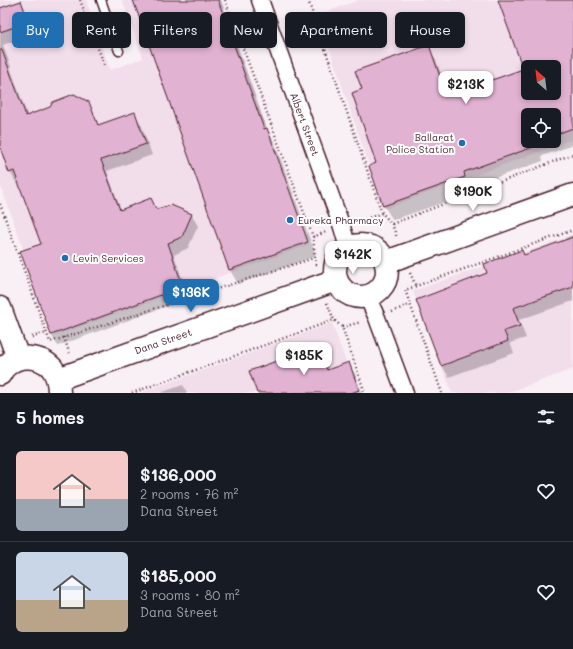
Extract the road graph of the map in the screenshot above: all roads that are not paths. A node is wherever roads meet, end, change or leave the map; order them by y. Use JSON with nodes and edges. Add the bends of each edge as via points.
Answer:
{"nodes":[{"id":1,"x":100,"y":0,"type":"edge"},
{"id":2,"x":260,"y":0,"type":"edge"},
{"id":3,"x":118,"y":51,"type":"dead end"},
{"id":4,"x":573,"y":195,"type":"edge"},
{"id":5,"x":348,"y":248,"type":"junction"},
{"id":6,"x":394,"y":258,"type":"junction"},
{"id":7,"x":336,"y":280,"type":"junction"},
{"id":8,"x":367,"y":296,"type":"junction"},
{"id":9,"x":0,"y":308,"type":"edge"},
{"id":10,"x":18,"y":358,"type":"junction"},
{"id":11,"x":0,"y":374,"type":"edge"},
{"id":12,"x":58,"y":386,"type":"edge"},
{"id":13,"x":405,"y":393,"type":"edge"}],
"edges":[{"from":1,"to":3,"type":"lane"},
{"from":2,"to":5,"type":"street","name":"Albert Street"},
{"from":4,"to":6,"type":"street"},
{"from":5,"to":6,"type":"street","via":[[366,245],[383,256]]},
{"from":5,"to":7,"type":"street","via":[[337,261]]},
{"from":6,"to":8,"type":"street","via":[[382,286]]},
{"from":7,"to":8,"type":"street","via":[[347,293],[358,297]]},
{"from":7,"to":12,"type":"street","name":"Dana Street"},
{"from":8,"to":13,"type":"street"},
{"from":9,"to":10,"type":"street"},
{"from":10,"to":11,"type":"street","via":[[6,365]]},
{"from":10,"to":12,"type":"street","via":[[30,357],[42,361],[52,368]]}]}
